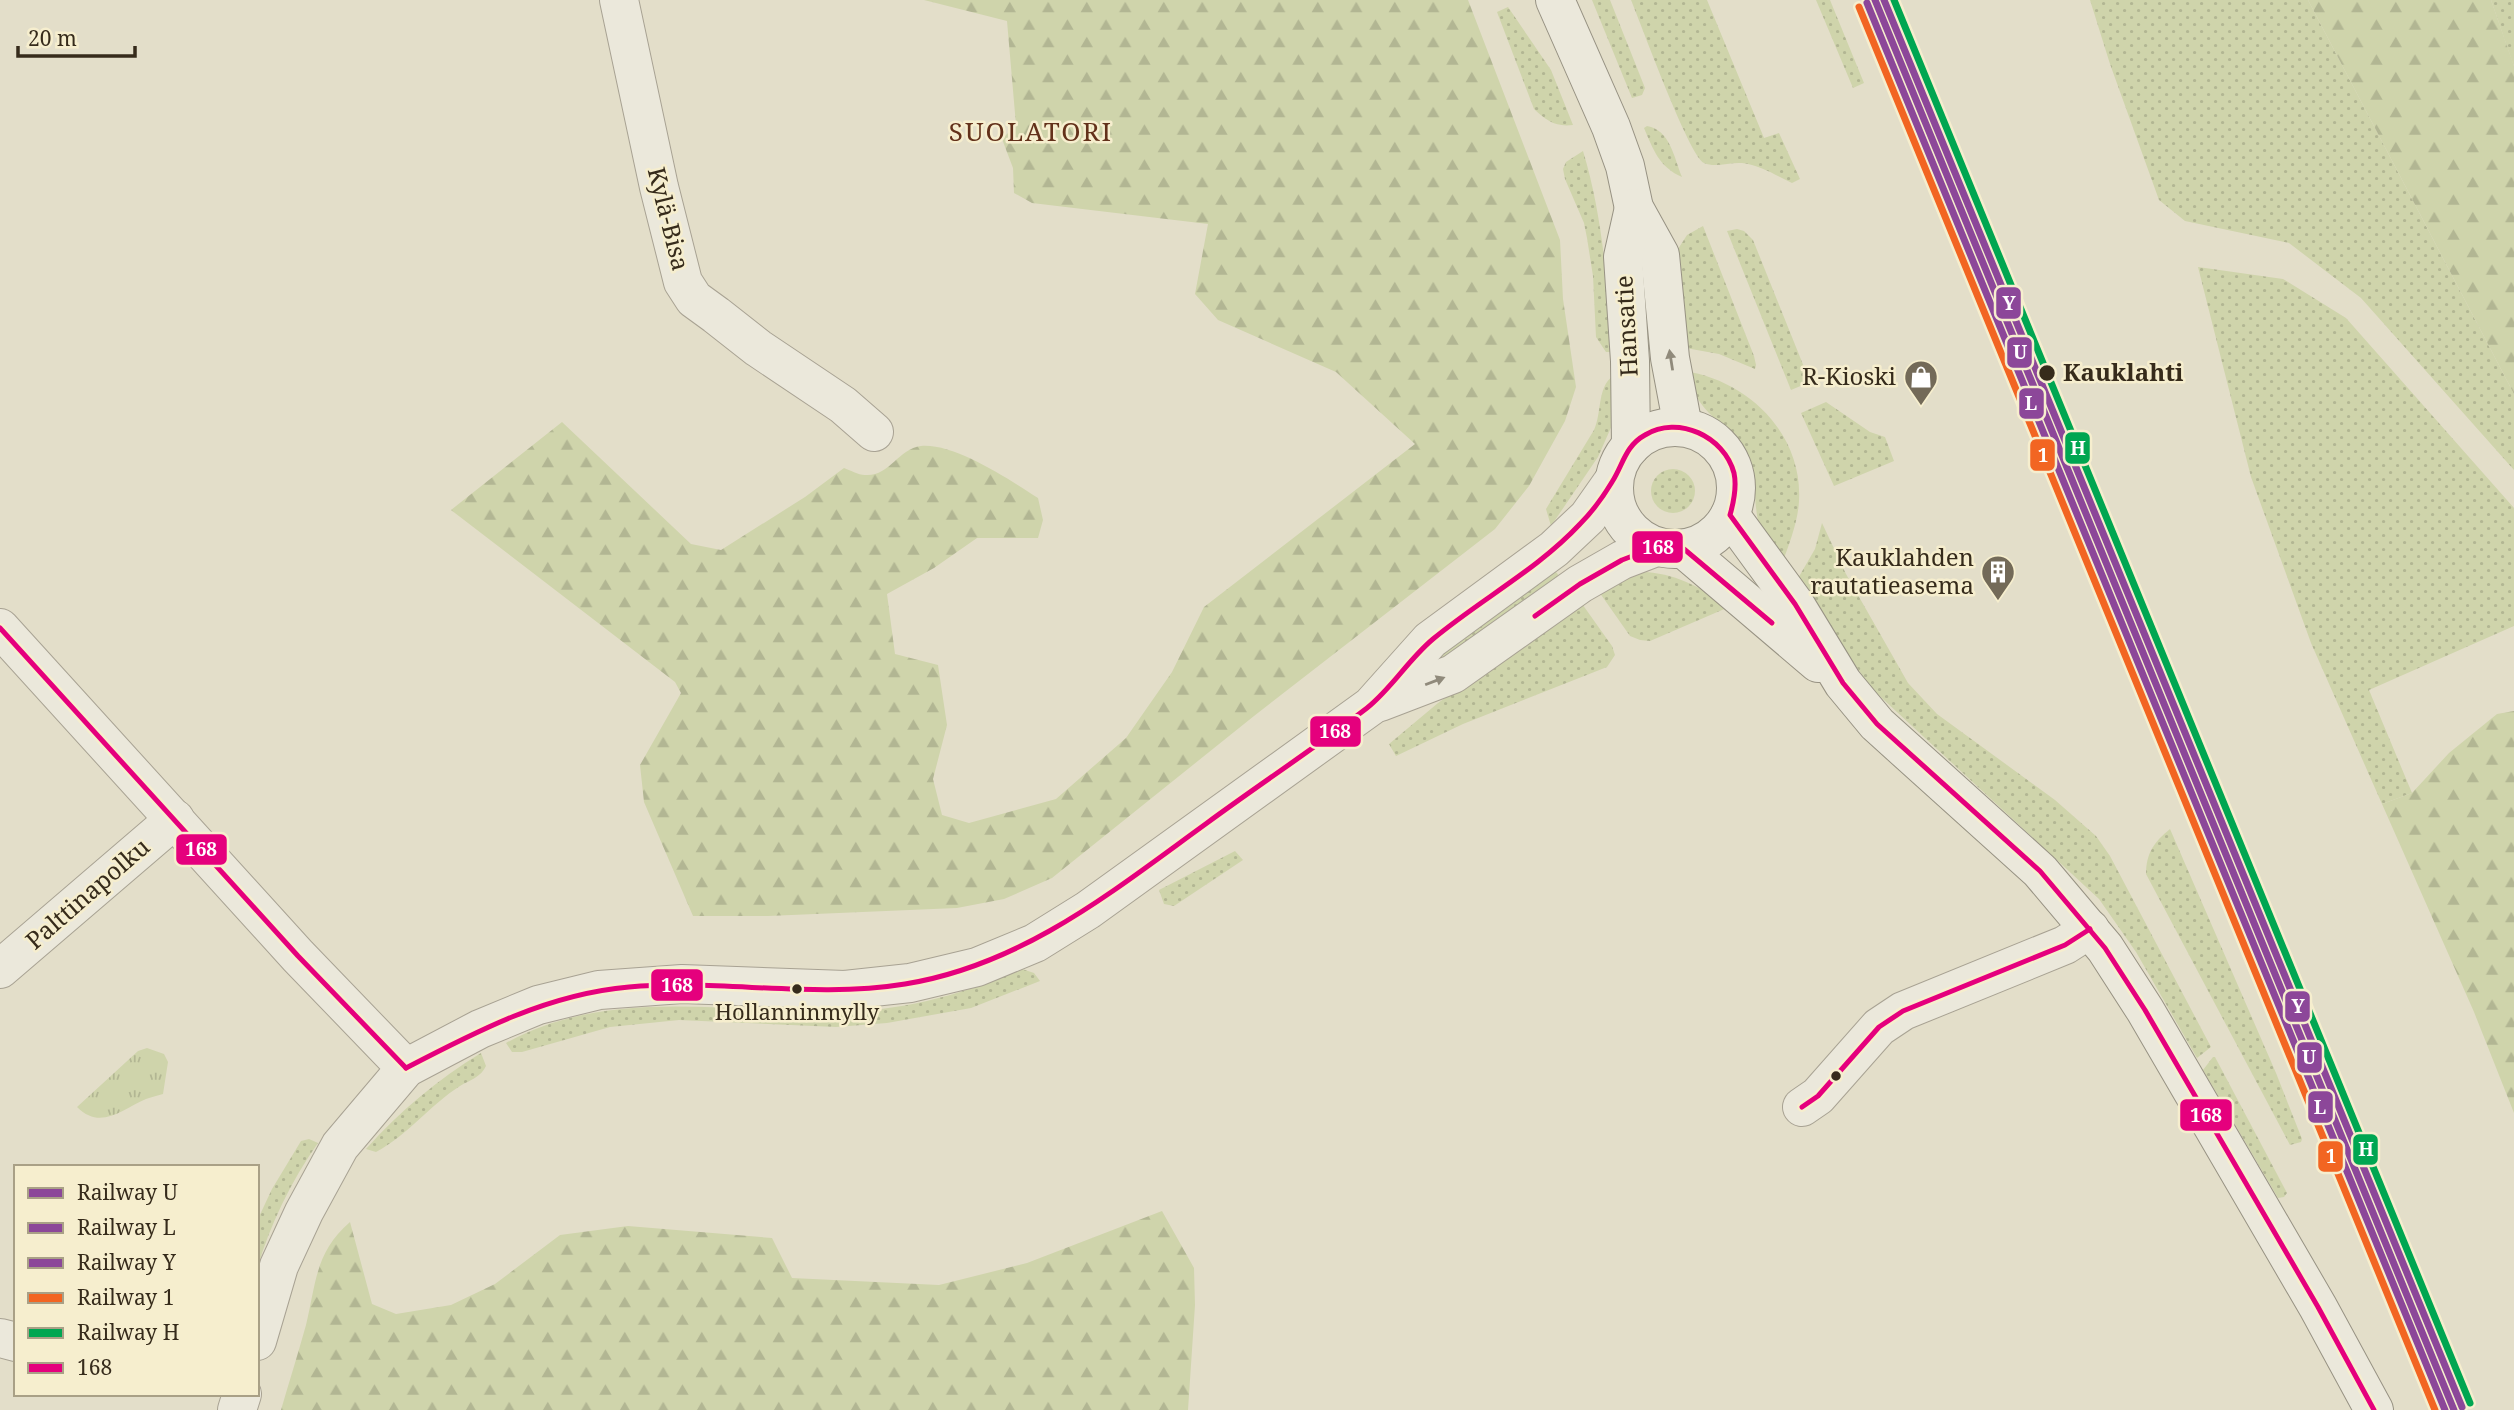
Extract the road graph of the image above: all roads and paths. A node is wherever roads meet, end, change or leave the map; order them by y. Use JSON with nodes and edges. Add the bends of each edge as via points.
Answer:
{"nodes":[{"id":1,"x":619,"y":0,"type":"edge"},
{"id":2,"x":1555,"y":0,"type":"edge"},
{"id":3,"x":1634,"y":208,"type":"junction"},
{"id":4,"x":1683,"y":427,"type":"junction"},
{"id":5,"x":874,"y":432,"type":"dead end"},
{"id":6,"x":1631,"y":446,"type":"junction"},
{"id":7,"x":1614,"y":480,"type":"junction"},
{"id":8,"x":1730,"y":515,"type":"junction"},
{"id":9,"x":1670,"y":548,"type":"junction"},
{"id":10,"x":0,"y":628,"type":"edge"},
{"id":11,"x":1843,"y":683,"type":"junction"},
{"id":12,"x":1371,"y":706,"type":"junction"},
{"id":13,"x":175,"y":819,"type":"junction"},
{"id":14,"x":2090,"y":929,"type":"junction"},
{"id":15,"x":0,"y":969,"type":"edge"},
{"id":16,"x":406,"y":1068,"type":"junction"},
{"id":17,"x":1801,"y":1107,"type":"dead end"},
{"id":18,"x":259,"y":1334,"type":"edge"},
{"id":19,"x":2374,"y":1410,"type":"edge"}],
"edges":[{"from":1,"to":5,"type":"street","name":"Kylä-Bisa","via":[[659,187],[684,282],[694,299]]},
{"from":2,"to":3,"type":"street","name":"Hansatie","via":[[1611,127]]},
{"from":4,"to":3,"type":"street","name":"Hansatie","one_way":true,"via":[[1670,358],[1660,255]]},
{"from":3,"to":6,"type":"street","name":"Hansatie","via":[[1623,257]]},
{"from":4,"to":6,"type":"street","via":[[1657,429]]},
{"from":4,"to":8,"type":"street","via":[[1708,437],[1729,460],[1735,480]]},
{"from":6,"to":7,"type":"street"},
{"from":7,"to":9,"type":"street","via":[[1614,496],[1624,523],[1639,537]]},
{"from":7,"to":12,"type":"street","via":[[1588,517],[1554,549],[1430,640]]},
{"from":8,"to":9,"type":"street","via":[[1704,541]]},
{"from":8,"to":11,"type":"street","via":[[1795,604]]},
{"from":9,"to":11,"type":"street"},
{"from":12,"to":9,"type":"street","one_way":true,"via":[[1453,674],[1580,584],[1622,560]]},
{"from":10,"to":13,"type":"street"},
{"from":11,"to":14,"type":"street","via":[[1877,724],[2040,871]]},
{"from":12,"to":16,"type":"street","via":[[1087,910],[1035,943],[977,967],[910,983],[845,990],[682,984],[599,990],[538,1005]]},
{"from":13,"to":15,"type":"street","name":"Palttinapolku"},
{"from":13,"to":16,"type":"street"},
{"from":14,"to":17,"type":"street","via":[[2065,945],[1903,1011],[1879,1027],[1818,1096]]},
{"from":14,"to":19,"type":"street","via":[[2145,1010]]},
{"from":16,"to":18,"type":"street","via":[[340,1146],[279,1266]]}]}
